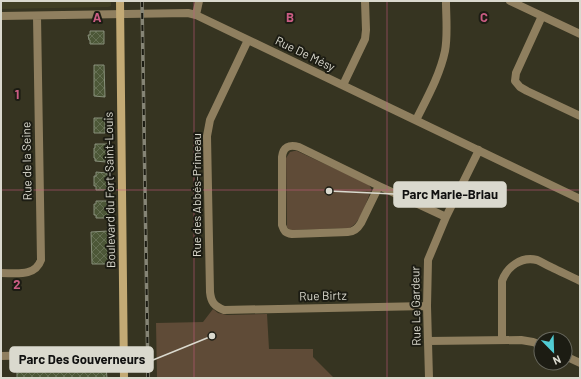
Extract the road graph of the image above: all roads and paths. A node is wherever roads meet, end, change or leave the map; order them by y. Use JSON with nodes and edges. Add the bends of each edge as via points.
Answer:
{"nodes":[{"id":1,"x":120,"y":1,"type":"edge"},
{"id":2,"x":199,"y":1,"type":"edge"},
{"id":3,"x":366,"y":1,"type":"edge"},
{"id":4,"x":446,"y":1,"type":"edge"},
{"id":5,"x":510,"y":1,"type":"edge"},
{"id":6,"x":120,"y":14,"type":"junction"},
{"id":7,"x":196,"y":15,"type":"junction"},
{"id":8,"x":1,"y":16,"type":"edge"},
{"id":9,"x":37,"y":16,"type":"junction"},
{"id":10,"x":542,"y":16,"type":"junction"},
{"id":11,"x":580,"y":34,"type":"edge"},
{"id":12,"x":248,"y":40,"type":"junction"},
{"id":13,"x":343,"y":85,"type":"junction"},
{"id":14,"x":580,"y":116,"type":"edge"},
{"id":15,"x":416,"y":120,"type":"junction"},
{"id":16,"x":479,"y":150,"type":"junction"},
{"id":17,"x":379,"y":186,"type":"junction"},
{"id":18,"x":580,"y":199,"type":"edge"},
{"id":19,"x":446,"y":217,"type":"junction"},
{"id":20,"x":1,"y":273,"type":"edge"},
{"id":21,"x":580,"y":281,"type":"edge"},
{"id":22,"x":427,"y":306,"type":"junction"},
{"id":23,"x":219,"y":308,"type":"joint"},
{"id":24,"x":502,"y":340,"type":"junction"},
{"id":25,"x":428,"y":341,"type":"junction"},
{"id":26,"x":533,"y":342,"type":"edge"},
{"id":27,"x":124,"y":353,"type":"junction"},
{"id":28,"x":1,"y":356,"type":"edge"},
{"id":29,"x":124,"y":378,"type":"edge"},
{"id":30,"x":429,"y":378,"type":"edge"}],
"edges":[{"from":1,"to":6,"type":"street","name":"Boulevard du Fort-Saint-Louis"},
{"from":2,"to":7,"type":"street"},
{"from":3,"to":13,"type":"street","via":[[365,39]]},
{"from":4,"to":15,"type":"street","via":[[443,58]]},
{"from":5,"to":10,"type":"street"},
{"from":6,"to":7,"type":"street","name":"Rue De Mésy"},
{"from":6,"to":9,"type":"street","name":"Rue De Mésy"},
{"from":6,"to":27,"type":"street","name":"Boulevard du Fort-Saint-Louis"},
{"from":7,"to":12,"type":"street","name":"Rue De Mésy"},
{"from":8,"to":9,"type":"street","name":"Rue De Mésy"},
{"from":9,"to":20,"type":"street","name":"Rue de la Seine","via":[[41,260],[31,272]]},
{"from":10,"to":11,"type":"street"},
{"from":10,"to":14,"type":"street","via":[[514,81],[527,91]]},
{"from":12,"to":13,"type":"street","name":"Rue De Mésy"},
{"from":12,"to":23,"type":"street","name":"Rue des Abbés-Primeau","via":[[210,120],[207,136],[210,292],[211,299]]},
{"from":13,"to":15,"type":"street","name":"Rue De Mésy"},
{"from":15,"to":16,"type":"street","name":"Rue De Mésy"},
{"from":16,"to":18,"type":"street","name":"Rue De Mésy"},
{"from":16,"to":19,"type":"street","name":"Rue Le Gardeur"},
{"from":17,"to":17,"type":"street","via":[[299,147],[286,147],[282,157],[284,232],[292,234],[354,231],[361,223]]},
{"from":17,"to":19,"type":"street"},
{"from":19,"to":22,"type":"street","name":"Rue Le Gardeur","via":[[428,260]]},
{"from":21,"to":24,"type":"street","via":[[536,260],[524,260],[512,266],[502,281]]},
{"from":22,"to":23,"type":"street","name":"Rue Birtz","via":[[224,310]]},
{"from":22,"to":25,"type":"street","name":"Rue Le Gardeur"},
{"from":24,"to":25,"type":"street"},
{"from":24,"to":26,"type":"street"},
{"from":25,"to":30,"type":"street","name":"Rue Le Gardeur"},
{"from":27,"to":28,"type":"street"},
{"from":27,"to":29,"type":"street","name":"Boulevard du Fort-Saint-Louis"}]}
